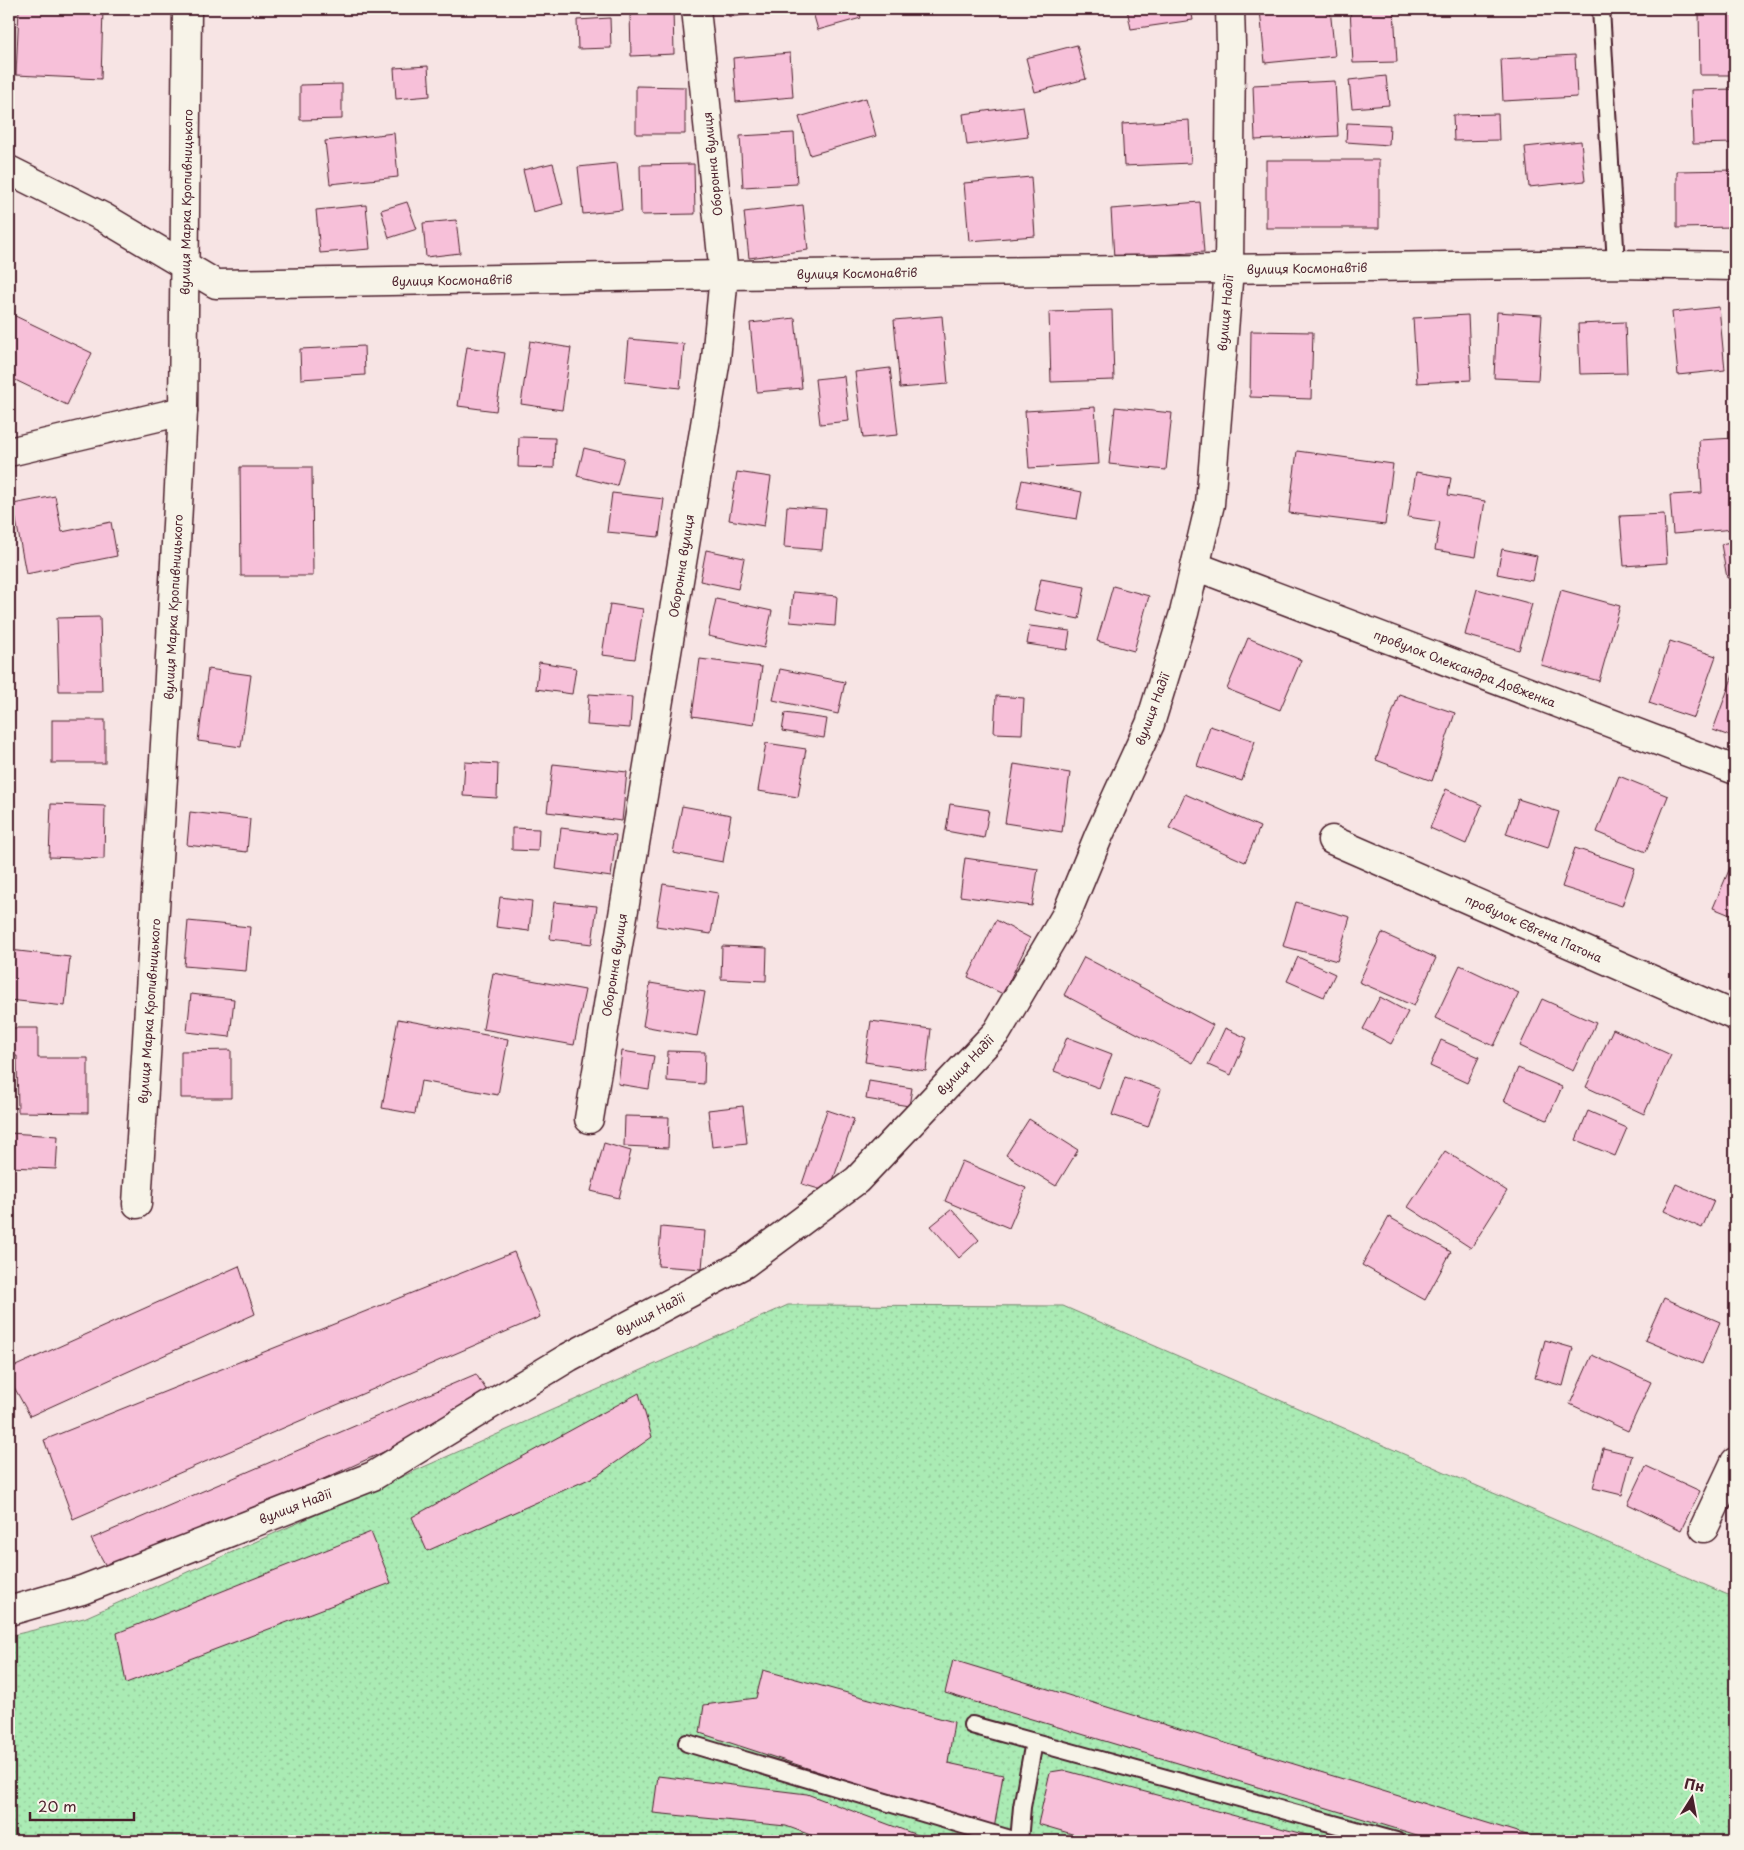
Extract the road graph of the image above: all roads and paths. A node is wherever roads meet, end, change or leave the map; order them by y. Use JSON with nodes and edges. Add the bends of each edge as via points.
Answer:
{"nodes":[{"id":1,"x":187,"y":9,"type":"edge"},
{"id":2,"x":696,"y":9,"type":"edge"},
{"id":3,"x":1230,"y":9,"type":"edge"},
{"id":4,"x":1601,"y":9,"type":"edge"},
{"id":5,"x":9,"y":170,"type":"edge"},
{"id":6,"x":1616,"y":264,"type":"junction"},
{"id":7,"x":185,"y":266,"type":"junction"},
{"id":8,"x":1735,"y":266,"type":"edge"},
{"id":9,"x":1230,"y":269,"type":"junction"},
{"id":10,"x":724,"y":275,"type":"junction"},
{"id":11,"x":183,"y":411,"type":"junction"},
{"id":12,"x":9,"y":452,"type":"edge"},
{"id":13,"x":1195,"y":566,"type":"junction"},
{"id":14,"x":1735,"y":770,"type":"edge"},
{"id":15,"x":1332,"y":840,"type":"dead end"},
{"id":16,"x":1735,"y":1016,"type":"edge"},
{"id":17,"x":589,"y":1119,"type":"dead end"},
{"id":18,"x":137,"y":1204,"type":"dead end"},
{"id":19,"x":1735,"y":1462,"type":"edge"},
{"id":20,"x":1704,"y":1528,"type":"dead end"},
{"id":21,"x":9,"y":1611,"type":"edge"},
{"id":22,"x":972,"y":1725,"type":"dead end"},
{"id":23,"x":1034,"y":1742,"type":"junction"},
{"id":24,"x":688,"y":1743,"type":"dead end"},
{"id":25,"x":1018,"y":1841,"type":"edge"},
{"id":26,"x":1396,"y":1841,"type":"edge"}],
"edges":[{"from":1,"to":7,"type":"street","name":"вулиця Марка Кропивницького"},
{"from":2,"to":10,"type":"street","name":"Оборонна вулиця"},
{"from":3,"to":9,"type":"street","name":"вулиця Надії"},
{"from":4,"to":6,"type":"lane"},
{"from":5,"to":7,"type":"street","name":"вулиця Космонавтів","via":[[103,217]]},
{"from":6,"to":8,"type":"street","name":"вулиця Космонавтів"},
{"from":6,"to":9,"type":"street","name":"вулиця Космонавтів"},
{"from":7,"to":10,"type":"street","name":"вулиця Космонавтів","via":[[216,284]]},
{"from":7,"to":11,"type":"street","name":"вулиця Марка Кропивницького"},
{"from":9,"to":10,"type":"street","name":"вулиця Космонавтів"},
{"from":9,"to":13,"type":"street","name":"вулиця Надії","via":[[1210,504]]},
{"from":10,"to":17,"type":"street","name":"Оборонна вулиця","via":[[716,359]]},
{"from":11,"to":12,"type":"street"},
{"from":11,"to":18,"type":"street","name":"вулиця Марка Кропивницького"},
{"from":13,"to":14,"type":"street","name":"провулок Олександра Довженка"},
{"from":13,"to":21,"type":"street","name":"вулиця Надії","via":[[1150,724],[1066,915],[997,1032],[857,1180],[744,1264],[569,1357],[373,1476],[82,1590]]},
{"from":15,"to":16,"type":"street","name":"провулок Євгена Патона"},
{"from":19,"to":20,"type":"street"},
{"from":22,"to":23,"type":"lane"},
{"from":23,"to":25,"type":"lane"},
{"from":23,"to":26,"type":"lane"},
{"from":24,"to":25,"type":"lane"}]}
